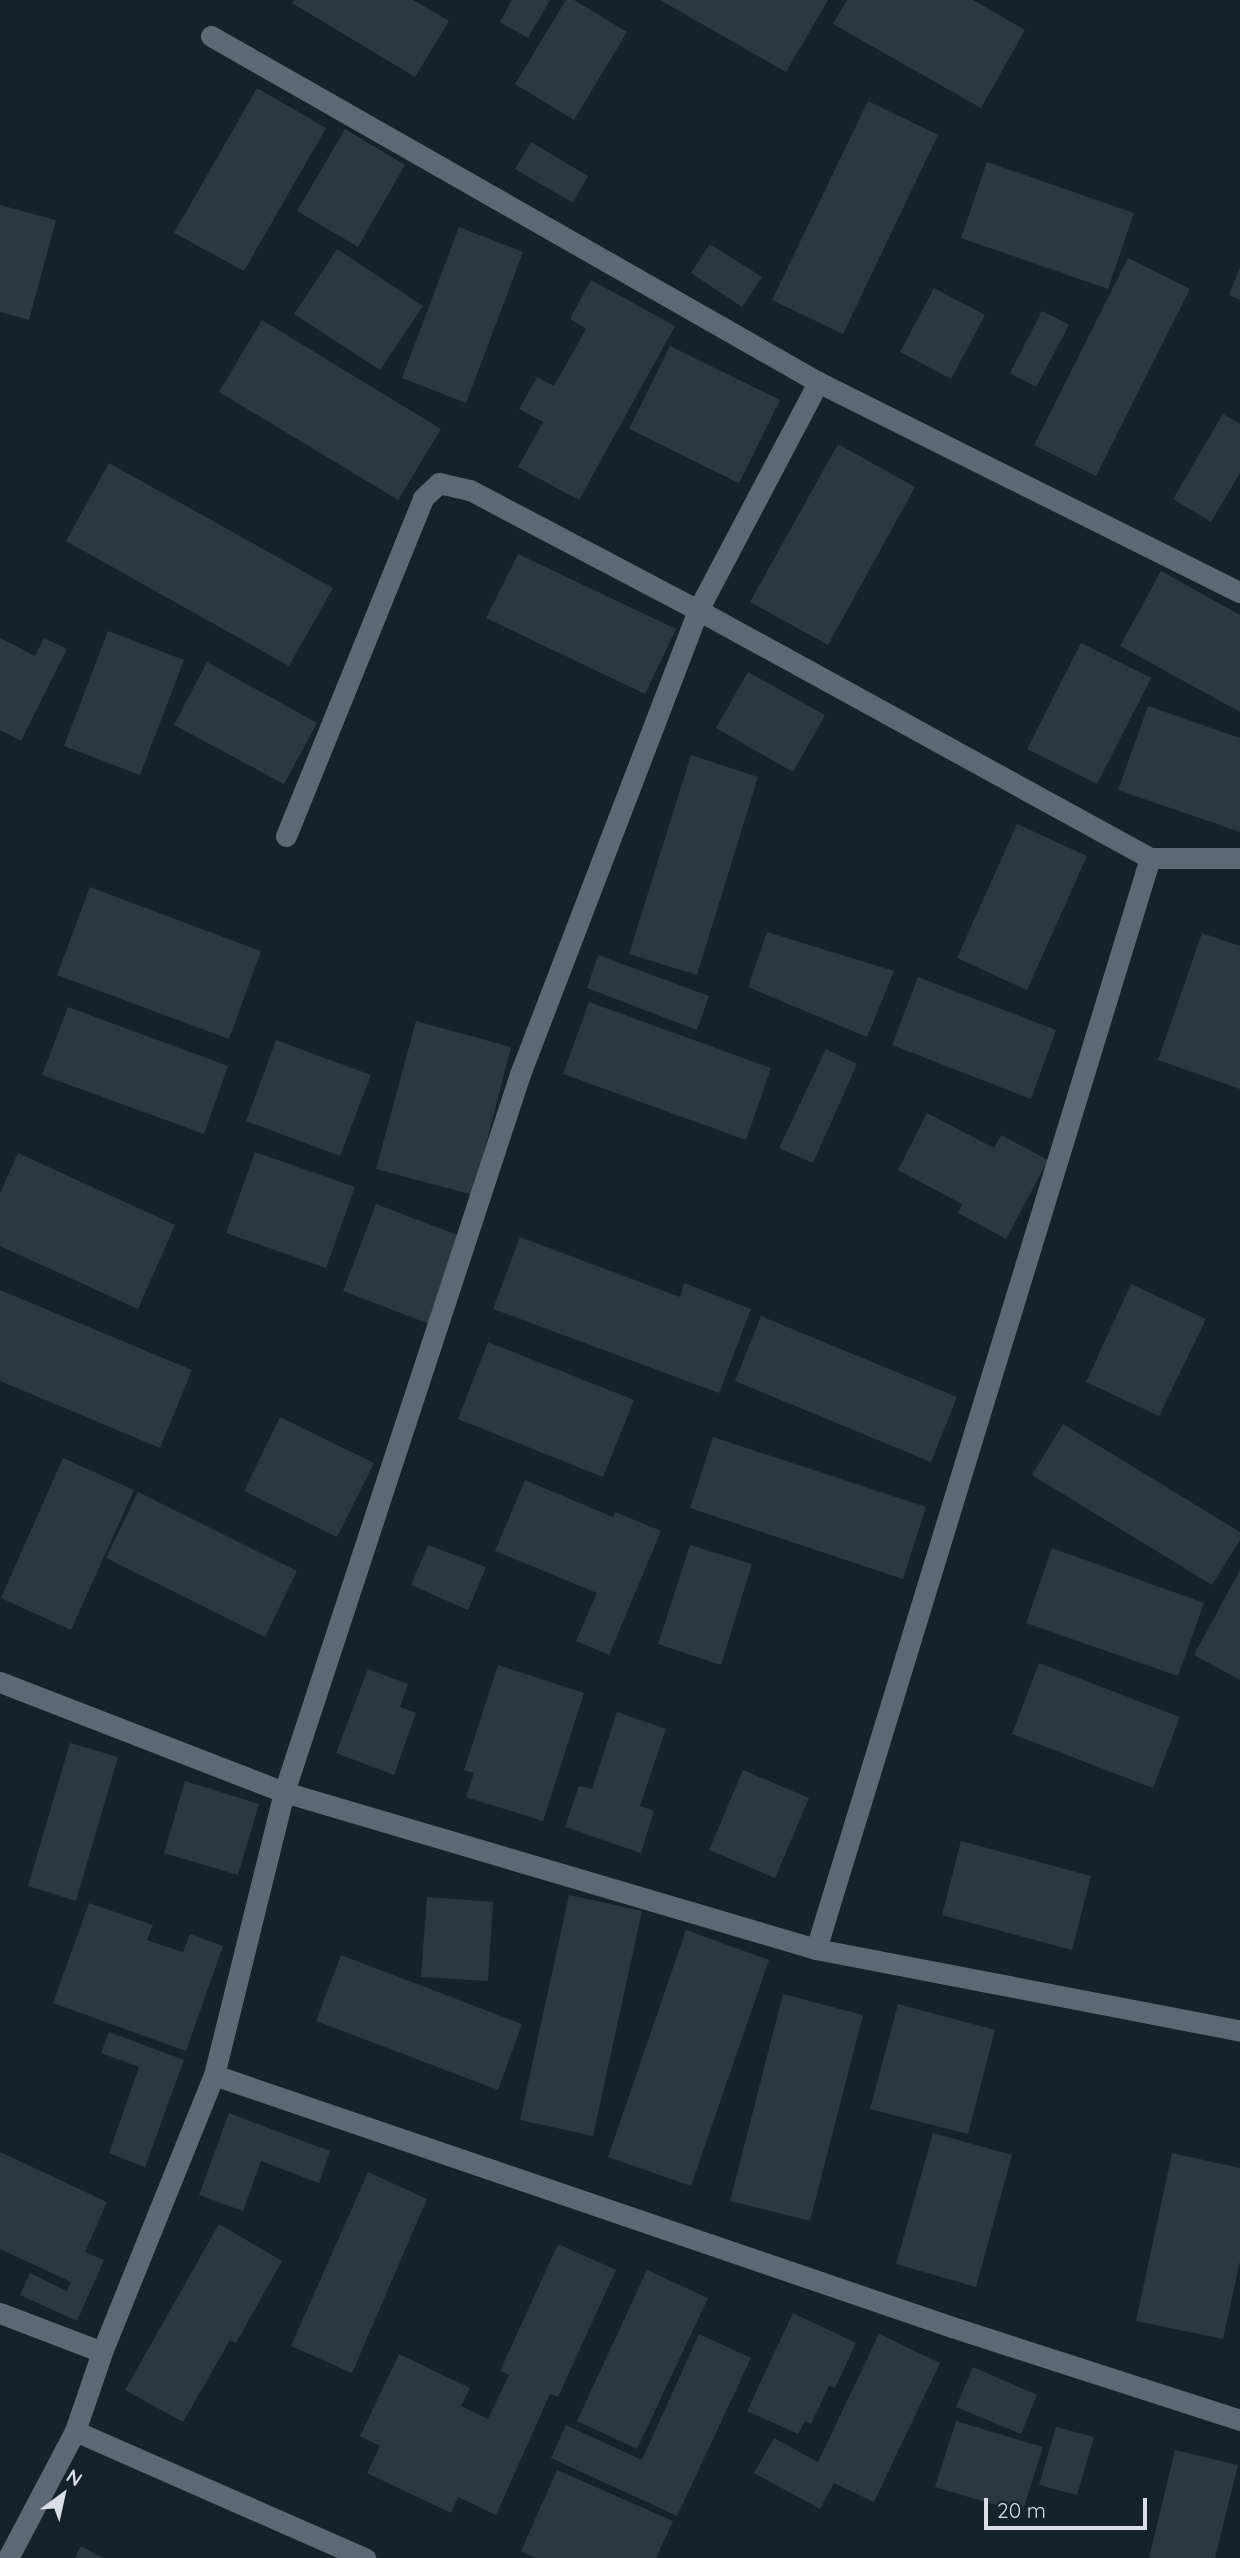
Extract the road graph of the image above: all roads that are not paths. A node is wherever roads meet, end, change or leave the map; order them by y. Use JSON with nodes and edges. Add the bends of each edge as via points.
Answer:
{"nodes":[{"id":1,"x":211,"y":36,"type":"dead end"},
{"id":2,"x":818,"y":382,"type":"junction"},
{"id":3,"x":1240,"y":592,"type":"edge"},
{"id":4,"x":698,"y":610,"type":"junction"},
{"id":5,"x":286,"y":836,"type":"dead end"},
{"id":6,"x":1150,"y":858,"type":"junction"},
{"id":7,"x":1240,"y":858,"type":"edge"},
{"id":8,"x":0,"y":1682,"type":"edge"},
{"id":9,"x":284,"y":1792,"type":"junction"},
{"id":10,"x":816,"y":1949,"type":"junction"},
{"id":11,"x":1240,"y":2031,"type":"edge"},
{"id":12,"x":214,"y":2075,"type":"junction"},
{"id":13,"x":0,"y":2313,"type":"edge"},
{"id":14,"x":102,"y":2352,"type":"junction"},
{"id":15,"x":1240,"y":2420,"type":"edge"},
{"id":16,"x":75,"y":2431,"type":"junction"},
{"id":17,"x":8,"y":2558,"type":"edge"},
{"id":18,"x":365,"y":2558,"type":"edge"}],
"edges":[{"from":1,"to":2,"type":"street"},
{"from":2,"to":3,"type":"street"},
{"from":2,"to":4,"type":"street"},
{"from":4,"to":5,"type":"street","via":[[470,490],[439,483],[423,498]]},
{"from":4,"to":6,"type":"street"},
{"from":4,"to":9,"type":"street","via":[[520,1074]]},
{"from":6,"to":7,"type":"street"},
{"from":6,"to":10,"type":"street"},
{"from":8,"to":9,"type":"street"},
{"from":9,"to":10,"type":"street"},
{"from":9,"to":12,"type":"street"},
{"from":10,"to":11,"type":"street"},
{"from":12,"to":14,"type":"street"},
{"from":12,"to":15,"type":"street","via":[[952,2327]]},
{"from":13,"to":14,"type":"street"},
{"from":14,"to":16,"type":"street"},
{"from":16,"to":17,"type":"street"},
{"from":16,"to":18,"type":"street"}]}
